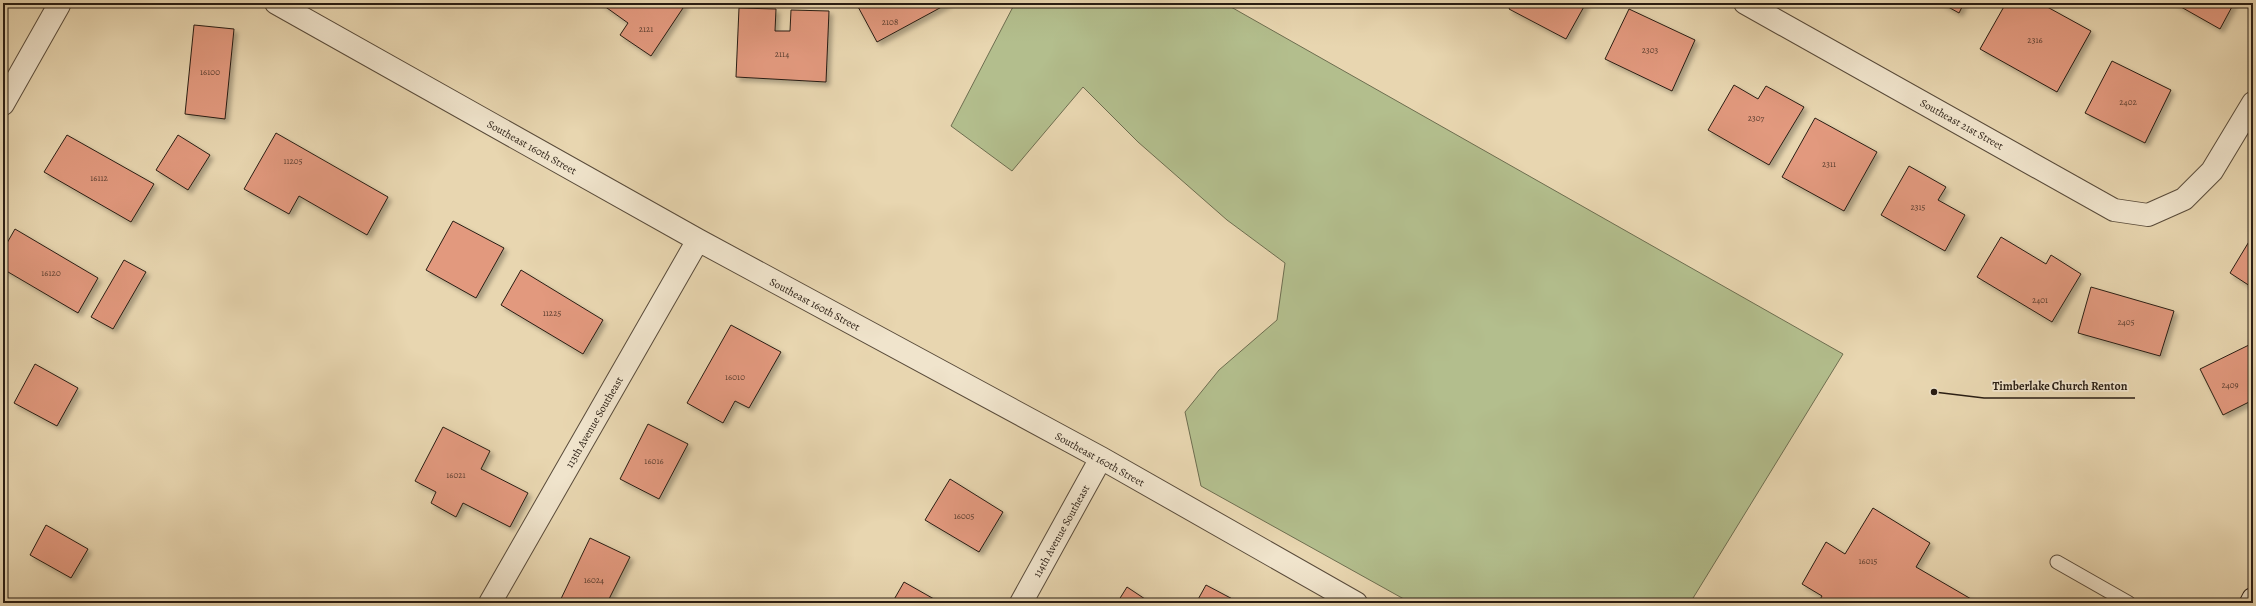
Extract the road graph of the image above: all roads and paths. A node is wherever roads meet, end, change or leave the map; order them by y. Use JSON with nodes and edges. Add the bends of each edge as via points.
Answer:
{"nodes":[{"id":1,"x":276,"y":3,"type":"edge"},
{"id":2,"x":1745,"y":3,"type":"edge"},
{"id":3,"x":59,"y":5,"type":"dead end"},
{"id":4,"x":2253,"y":103,"type":"edge"},
{"id":5,"x":3,"y":104,"type":"edge"},
{"id":6,"x":698,"y":240,"type":"junction"},
{"id":7,"x":1101,"y":458,"type":"junction"},
{"id":8,"x":2057,"y":562,"type":"dead end"},
{"id":9,"x":2253,"y":599,"type":"edge"},
{"id":10,"x":490,"y":603,"type":"edge"},
{"id":11,"x":1021,"y":603,"type":"edge"},
{"id":12,"x":1356,"y":603,"type":"edge"},
{"id":13,"x":2129,"y":603,"type":"edge"},
{"id":14,"x":2251,"y":603,"type":"edge"}],
"edges":[{"from":1,"to":6,"type":"street","name":"Southeast 160th Street"},
{"from":2,"to":4,"type":"street","name":"Southeast 21st Street","via":[[2114,210],[2148,215],[2184,199],[2212,171]]},
{"from":3,"to":5,"type":"street"},
{"from":6,"to":7,"type":"street","name":"Southeast 160th Street"},
{"from":6,"to":10,"type":"street","name":"113th Avenue Southeast"},
{"from":7,"to":11,"type":"street","name":"114th Avenue Southeast"},
{"from":7,"to":12,"type":"street","name":"Southeast 160th Street"},
{"from":8,"to":13,"type":"lane"},
{"from":9,"to":14,"type":"street"}]}
